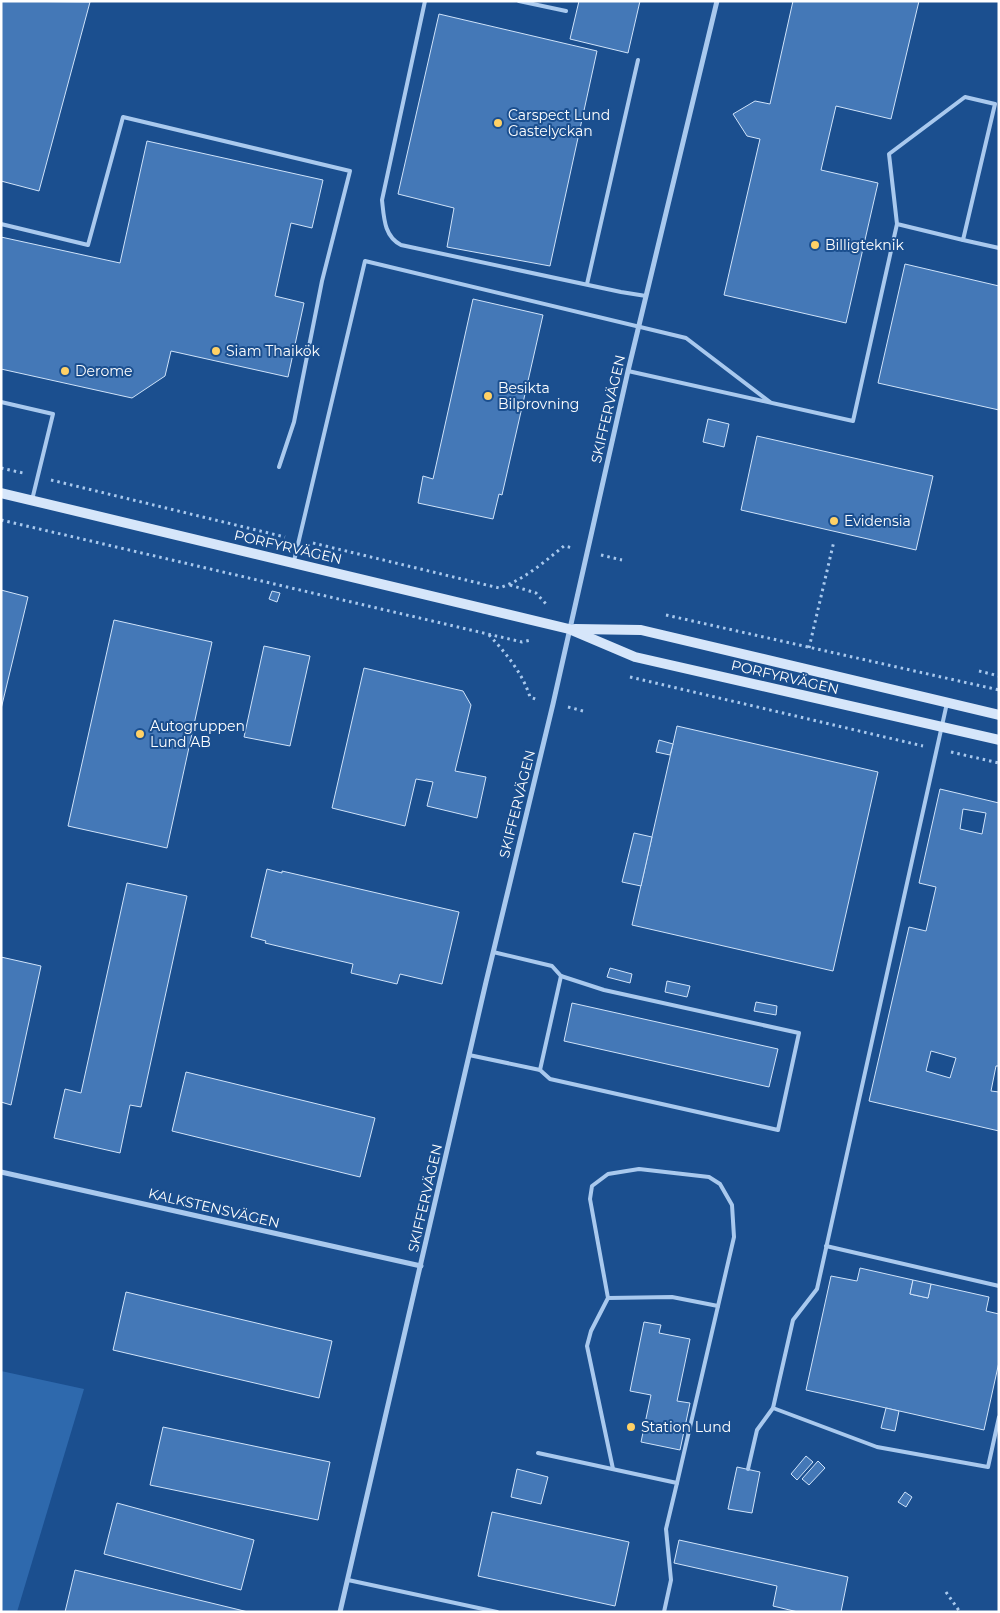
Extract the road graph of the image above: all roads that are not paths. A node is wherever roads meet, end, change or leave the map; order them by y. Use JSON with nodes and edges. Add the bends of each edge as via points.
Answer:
{"nodes":[{"id":1,"x":425,"y":1,"type":"edge"},
{"id":2,"x":519,"y":1,"type":"edge"},
{"id":3,"x":717,"y":1,"type":"edge"},
{"id":4,"x":566,"y":11,"type":"dead end"},
{"id":5,"x":638,"y":60,"type":"dead end"},
{"id":6,"x":1,"y":224,"type":"edge"},
{"id":7,"x":897,"y":224,"type":"junction"},
{"id":8,"x":963,"y":240,"type":"junction"},
{"id":9,"x":999,"y":248,"type":"edge"},
{"id":10,"x":587,"y":284,"type":"junction"},
{"id":11,"x":646,"y":296,"type":"junction"},
{"id":12,"x":639,"y":326,"type":"junction"},
{"id":13,"x":628,"y":371,"type":"junction"},
{"id":14,"x":1,"y":402,"type":"edge"},
{"id":15,"x":773,"y":404,"type":"junction"},
{"id":16,"x":279,"y":467,"type":"dead end"},
{"id":17,"x":1,"y":493,"type":"edge"},
{"id":18,"x":32,"y":500,"type":"junction"},
{"id":19,"x":293,"y":563,"type":"junction"},
{"id":20,"x":569,"y":629,"type":"junction"},
{"id":21,"x":947,"y":702,"type":"junction"},
{"id":22,"x":999,"y":715,"type":"edge"},
{"id":23,"x":941,"y":727,"type":"junction"},
{"id":24,"x":999,"y":740,"type":"edge"},
{"id":25,"x":493,"y":952,"type":"junction"},
{"id":26,"x":561,"y":976,"type":"junction"},
{"id":27,"x":469,"y":1055,"type":"junction"},
{"id":28,"x":540,"y":1070,"type":"junction"},
{"id":29,"x":1,"y":1172,"type":"edge"},
{"id":30,"x":826,"y":1246,"type":"junction"},
{"id":31,"x":421,"y":1266,"type":"junction"},
{"id":32,"x":999,"y":1286,"type":"edge"},
{"id":33,"x":608,"y":1298,"type":"junction"},
{"id":34,"x":718,"y":1306,"type":"junction"},
{"id":35,"x":773,"y":1408,"type":"junction"},
{"id":36,"x":999,"y":1417,"type":"edge"},
{"id":37,"x":538,"y":1453,"type":"dead end"},
{"id":38,"x":612,"y":1469,"type":"junction"},
{"id":39,"x":748,"y":1469,"type":"dead end"},
{"id":40,"x":677,"y":1483,"type":"junction"},
{"id":41,"x":348,"y":1580,"type":"junction"},
{"id":42,"x":340,"y":1612,"type":"edge"},
{"id":43,"x":497,"y":1612,"type":"edge"},
{"id":44,"x":664,"y":1612,"type":"edge"}],
"edges":[{"from":1,"to":10,"type":"lane","via":[[382,200],[387,231],[392,240],[401,245]]},
{"from":2,"to":4,"type":"lane"},
{"from":3,"to":11,"type":"street","name":"SKIFFERVÄGEN"},
{"from":5,"to":10,"type":"lane"},
{"from":6,"to":16,"type":"lane","via":[[88,245],[124,117],[350,171],[322,281],[294,422]]},
{"from":7,"to":8,"type":"lane"},
{"from":7,"to":8,"type":"lane","via":[[889,154],[965,96],[995,104]]},
{"from":7,"to":15,"type":"lane","via":[[853,421]]},
{"from":8,"to":9,"type":"lane"},
{"from":10,"to":11,"type":"lane"},
{"from":11,"to":12,"type":"street","name":"SKIFFERVÄGEN"},
{"from":12,"to":13,"type":"street","name":"SKIFFERVÄGEN"},
{"from":12,"to":15,"type":"lane","via":[[686,338]]},
{"from":12,"to":19,"type":"lane","via":[[366,261]]},
{"from":13,"to":15,"type":"lane"},
{"from":13,"to":20,"type":"street","name":"SKIFFERVÄGEN"},
{"from":14,"to":18,"type":"lane","via":[[52,414]]},
{"from":17,"to":18,"type":"street","name":"PORFYRVÄGEN"},
{"from":18,"to":19,"type":"street","name":"PORFYRVÄGEN"},
{"from":19,"to":20,"type":"street","name":"PORFYRVÄGEN"},
{"from":20,"to":21,"type":"street","name":"PORFYRVÄGEN","via":[[641,630]]},
{"from":20,"to":23,"type":"street","name":"PORFYRVÄGEN","via":[[635,657]]},
{"from":20,"to":25,"type":"street","name":"SKIFFERVÄGEN"},
{"from":21,"to":22,"type":"street","name":"PORFYRVÄGEN"},
{"from":21,"to":23,"type":"lane"},
{"from":23,"to":24,"type":"street","name":"PORFYRVÄGEN"},
{"from":23,"to":30,"type":"lane"},
{"from":25,"to":26,"type":"lane","via":[[552,966]]},
{"from":25,"to":27,"type":"street","name":"SKIFFERVÄGEN"},
{"from":26,"to":28,"type":"lane"},
{"from":26,"to":28,"type":"lane","via":[[604,990],[799,1033],[778,1130],[550,1079]]},
{"from":27,"to":28,"type":"lane"},
{"from":27,"to":31,"type":"street","name":"SKIFFERVÄGEN"},
{"from":29,"to":31,"type":"street","name":"KALKSTENSVÄGEN"},
{"from":30,"to":32,"type":"lane"},
{"from":30,"to":35,"type":"lane","via":[[817,1289],[793,1320]]},
{"from":31,"to":41,"type":"street","name":"SKIFFERVÄGEN"},
{"from":33,"to":34,"type":"lane","via":[[672,1297]]},
{"from":33,"to":34,"type":"lane","via":[[590,1199],[592,1186],[608,1174],[639,1169],[710,1177],[720,1184],[732,1205],[734,1237]]},
{"from":33,"to":38,"type":"lane","via":[[590,1331],[587,1346]]},
{"from":34,"to":40,"type":"lane"},
{"from":35,"to":36,"type":"lane","via":[[877,1447],[988,1467]]},
{"from":35,"to":39,"type":"lane","via":[[756,1430]]},
{"from":37,"to":38,"type":"lane"},
{"from":38,"to":40,"type":"lane"},
{"from":40,"to":44,"type":"lane","via":[[666,1529],[670,1580]]},
{"from":41,"to":42,"type":"street","name":"SKIFFERVÄGEN"},
{"from":41,"to":43,"type":"lane"}]}
